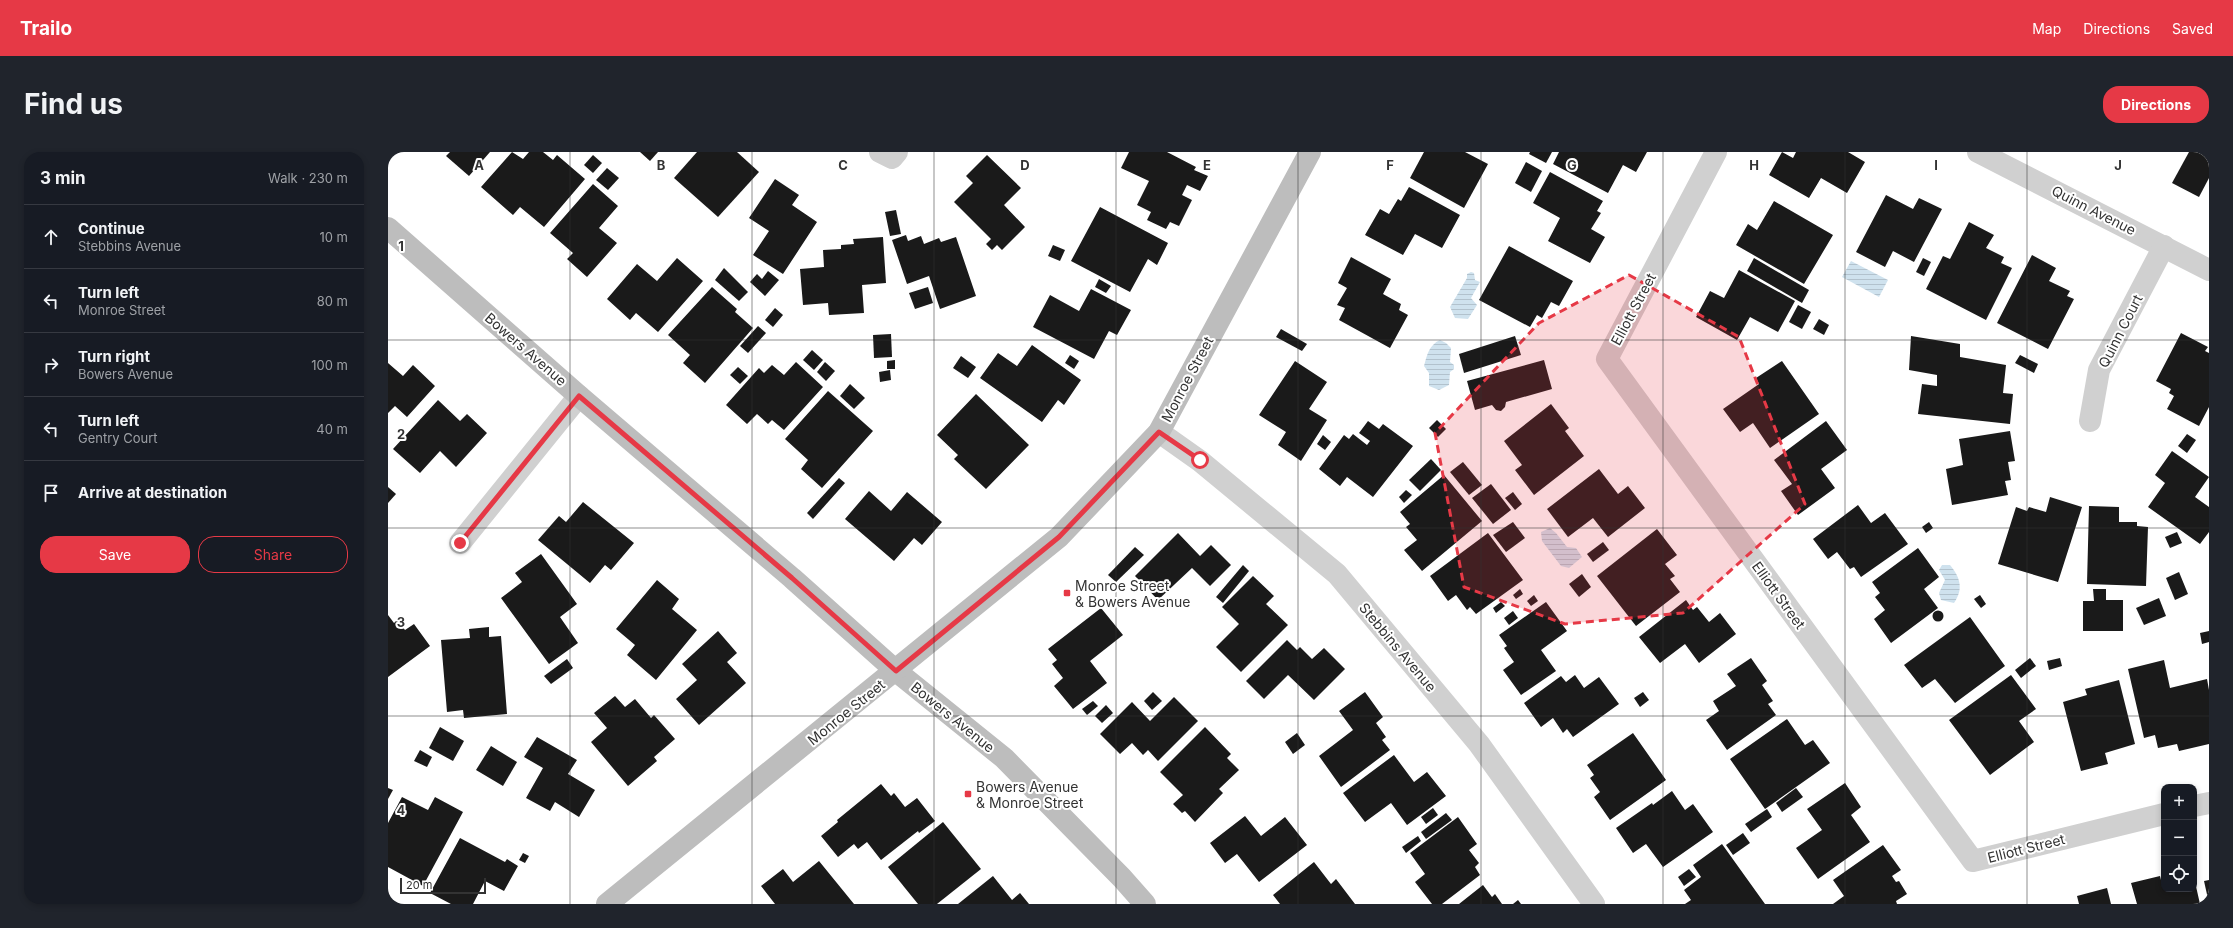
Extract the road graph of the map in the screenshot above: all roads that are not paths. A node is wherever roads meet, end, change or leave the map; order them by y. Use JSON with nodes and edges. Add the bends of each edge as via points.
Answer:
{"nodes":[{"id":1,"x":1310,"y":152,"type":"edge"},
{"id":2,"x":1716,"y":152,"type":"edge"},
{"id":3,"x":1978,"y":152,"type":"edge"},
{"id":4,"x":388,"y":228,"type":"edge"},
{"id":5,"x":2164,"y":246,"type":"junction"},
{"id":6,"x":2209,"y":270,"type":"edge"},
{"id":7,"x":579,"y":396,"type":"junction"},
{"id":8,"x":2090,"y":421,"type":"dead end"},
{"id":9,"x":1159,"y":432,"type":"junction"},
{"id":10,"x":460,"y":543,"type":"dead end"},
{"id":11,"x":896,"y":671,"type":"junction"},
{"id":12,"x":2209,"y":803,"type":"edge"},
{"id":13,"x":2197,"y":805,"type":"edge"},
{"id":14,"x":2161,"y":815,"type":"edge"},
{"id":15,"x":608,"y":904,"type":"edge"},
{"id":16,"x":1145,"y":904,"type":"edge"},
{"id":17,"x":1594,"y":904,"type":"edge"}],
"edges":[{"from":1,"to":9,"type":"main road","name":"Monroe Street"},
{"from":2,"to":14,"type":"street","name":"Elliott Street","via":[[1607,359],[1973,861]]},
{"from":3,"to":5,"type":"street","name":"Quinn Avenue"},
{"from":4,"to":7,"type":"main road","name":"Bowers Avenue"},
{"from":5,"to":6,"type":"street","name":"Quinn Avenue"},
{"from":5,"to":8,"type":"street","name":"Quinn Court","via":[[2100,370]]},
{"from":7,"to":10,"type":"street"},
{"from":7,"to":11,"type":"main road","name":"Bowers Avenue","via":[[792,578]]},
{"from":9,"to":11,"type":"main road","name":"Monroe Street","via":[[1059,537]]},
{"from":9,"to":17,"type":"street","name":"Stebbins Avenue","via":[[1200,460],[1337,574],[1479,744]]},
{"from":11,"to":15,"type":"main road","name":"Monroe Street"},
{"from":11,"to":16,"type":"main road","name":"Bowers Avenue","via":[[1004,758]]},
{"from":12,"to":13,"type":"street"}]}
